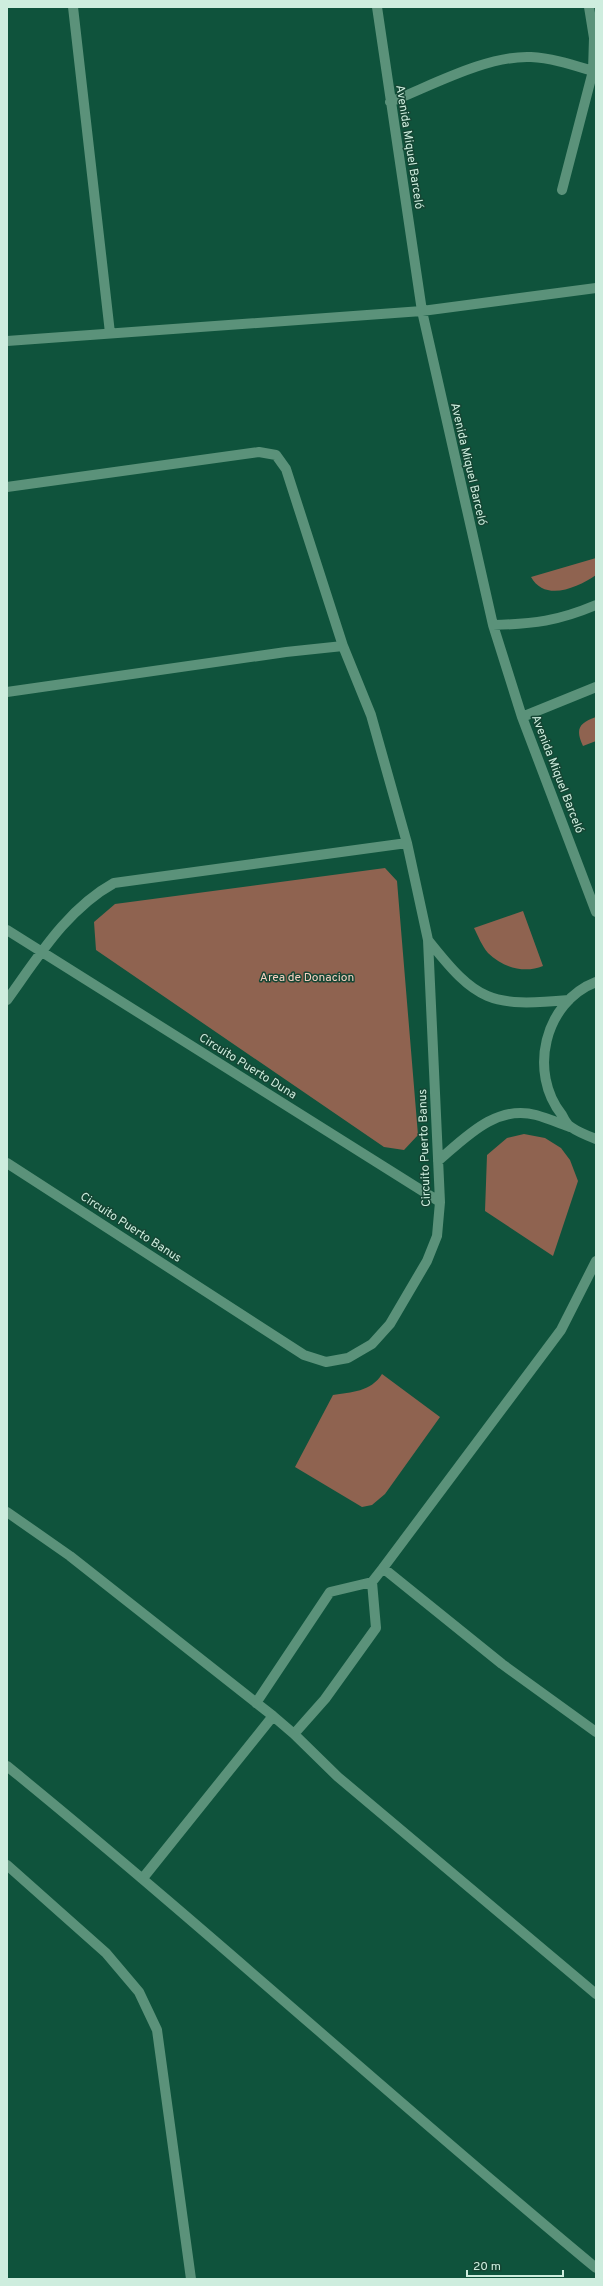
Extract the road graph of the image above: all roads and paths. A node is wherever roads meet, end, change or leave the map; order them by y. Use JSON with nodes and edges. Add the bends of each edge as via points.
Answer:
{"nodes":[{"id":1,"x":73,"y":7,"type":"edge"},
{"id":2,"x":377,"y":7,"type":"edge"},
{"id":3,"x":589,"y":7,"type":"edge"},
{"id":4,"x":594,"y":72,"type":"edge"},
{"id":5,"x":390,"y":102,"type":"junction"},
{"id":6,"x":562,"y":190,"type":"dead end"},
{"id":7,"x":596,"y":288,"type":"edge"},
{"id":8,"x":422,"y":311,"type":"junction"},
{"id":9,"x":110,"y":333,"type":"junction"},
{"id":10,"x":7,"y":341,"type":"edge"},
{"id":11,"x":7,"y":487,"type":"edge"},
{"id":12,"x":596,"y":605,"type":"edge"},
{"id":13,"x":493,"y":625,"type":"junction"},
{"id":14,"x":343,"y":646,"type":"junction"},
{"id":15,"x":596,"y":687,"type":"edge"},
{"id":16,"x":7,"y":692,"type":"edge"},
{"id":17,"x":522,"y":717,"type":"junction"},
{"id":18,"x":406,"y":842,"type":"junction"},
{"id":19,"x":596,"y":912,"type":"edge"},
{"id":20,"x":7,"y":930,"type":"edge"},
{"id":21,"x":428,"y":940,"type":"junction"},
{"id":22,"x":42,"y":952,"type":"junction"},
{"id":23,"x":596,"y":982,"type":"edge"},
{"id":24,"x":7,"y":1000,"type":"edge"},
{"id":25,"x":569,"y":1000,"type":"junction"},
{"id":26,"x":571,"y":1127,"type":"junction"},
{"id":27,"x":596,"y":1139,"type":"edge"},
{"id":28,"x":438,"y":1161,"type":"junction"},
{"id":29,"x":7,"y":1163,"type":"edge"},
{"id":30,"x":440,"y":1202,"type":"junction"},
{"id":31,"x":596,"y":1261,"type":"edge"},
{"id":32,"x":7,"y":1512,"type":"edge"},
{"id":33,"x":383,"y":1568,"type":"junction"},
{"id":34,"x":372,"y":1582,"type":"junction"},
{"id":35,"x":256,"y":1703,"type":"junction"},
{"id":36,"x":273,"y":1716,"type":"junction"},
{"id":37,"x":596,"y":1732,"type":"edge"},
{"id":38,"x":294,"y":1734,"type":"junction"},
{"id":39,"x":7,"y":1766,"type":"edge"},
{"id":40,"x":7,"y":1865,"type":"edge"},
{"id":41,"x":143,"y":1878,"type":"junction"},
{"id":42,"x":596,"y":1994,"type":"edge"},
{"id":43,"x":596,"y":2268,"type":"edge"},
{"id":44,"x":191,"y":2279,"type":"edge"}],
"edges":[{"from":1,"to":9,"type":"street"},
{"from":2,"to":5,"type":"street","name":"Avenida Miquel Barceló"},
{"from":3,"to":4,"type":"street","via":[[594,38]]},
{"from":4,"to":5,"type":"street","via":[[559,61],[531,57],[508,58],[488,63]]},
{"from":4,"to":6,"type":"street"},
{"from":5,"to":8,"type":"street","name":"Avenida Miquel Barceló"},
{"from":7,"to":8,"type":"street"},
{"from":8,"to":9,"type":"street"},
{"from":8,"to":13,"type":"street","name":"Avenida Miquel Barceló"},
{"from":9,"to":10,"type":"street"},
{"from":11,"to":14,"type":"street","name":"Circuito Puerto Banus","via":[[259,452],[276,456],[286,469]]},
{"from":12,"to":13,"type":"street","via":[[568,617],[535,624]]},
{"from":13,"to":17,"type":"street","name":"Avenida Miquel Barceló"},
{"from":14,"to":16,"type":"street"},
{"from":14,"to":18,"type":"street","name":"Circuito Puerto Banus","via":[[371,715]]},
{"from":15,"to":17,"type":"street"},
{"from":17,"to":19,"type":"street","name":"Avenida Miquel Barceló"},
{"from":18,"to":21,"type":"street","name":"Circuito Puerto Banus"},
{"from":18,"to":22,"type":"street","via":[[114,883],[94,894],[64,924]]},
{"from":20,"to":22,"type":"street","name":"Circuito Puerto Duna"},
{"from":21,"to":25,"type":"street","via":[[454,973],[475,991],[499,1000],[526,1004]]},
{"from":21,"to":28,"type":"street","name":"Circuito Puerto Banus"},
{"from":22,"to":24,"type":"street"},
{"from":22,"to":30,"type":"street","name":"Circuito Puerto Duna"},
{"from":23,"to":25,"type":"street"},
{"from":25,"to":26,"type":"street","via":[[552,1022],[544,1050],[544,1078],[553,1105]]},
{"from":26,"to":27,"type":"street"},
{"from":26,"to":28,"type":"street","via":[[534,1114],[510,1114],[491,1120],[473,1131]]},
{"from":28,"to":30,"type":"street","name":"Circuito Puerto Banus"},
{"from":29,"to":30,"type":"street","name":"Circuito Puerto Banus","via":[[304,1355],[326,1362],[348,1358],[372,1344],[390,1324],[428,1261],[437,1236]]},
{"from":31,"to":33,"type":"street","via":[[561,1330]]},
{"from":32,"to":35,"type":"street","via":[[70,1556]]},
{"from":33,"to":34,"type":"street"},
{"from":33,"to":37,"type":"street","via":[[502,1664]]},
{"from":34,"to":35,"type":"street","via":[[330,1592]]},
{"from":34,"to":38,"type":"street","via":[[376,1628],[325,1699]]},
{"from":35,"to":36,"type":"street"},
{"from":36,"to":38,"type":"street"},
{"from":36,"to":41,"type":"street"},
{"from":38,"to":42,"type":"street","via":[[338,1777]]},
{"from":39,"to":41,"type":"street"},
{"from":40,"to":44,"type":"street","via":[[106,1954],[139,1992],[158,2030]]},
{"from":41,"to":43,"type":"street","via":[[511,2198]]}]}
